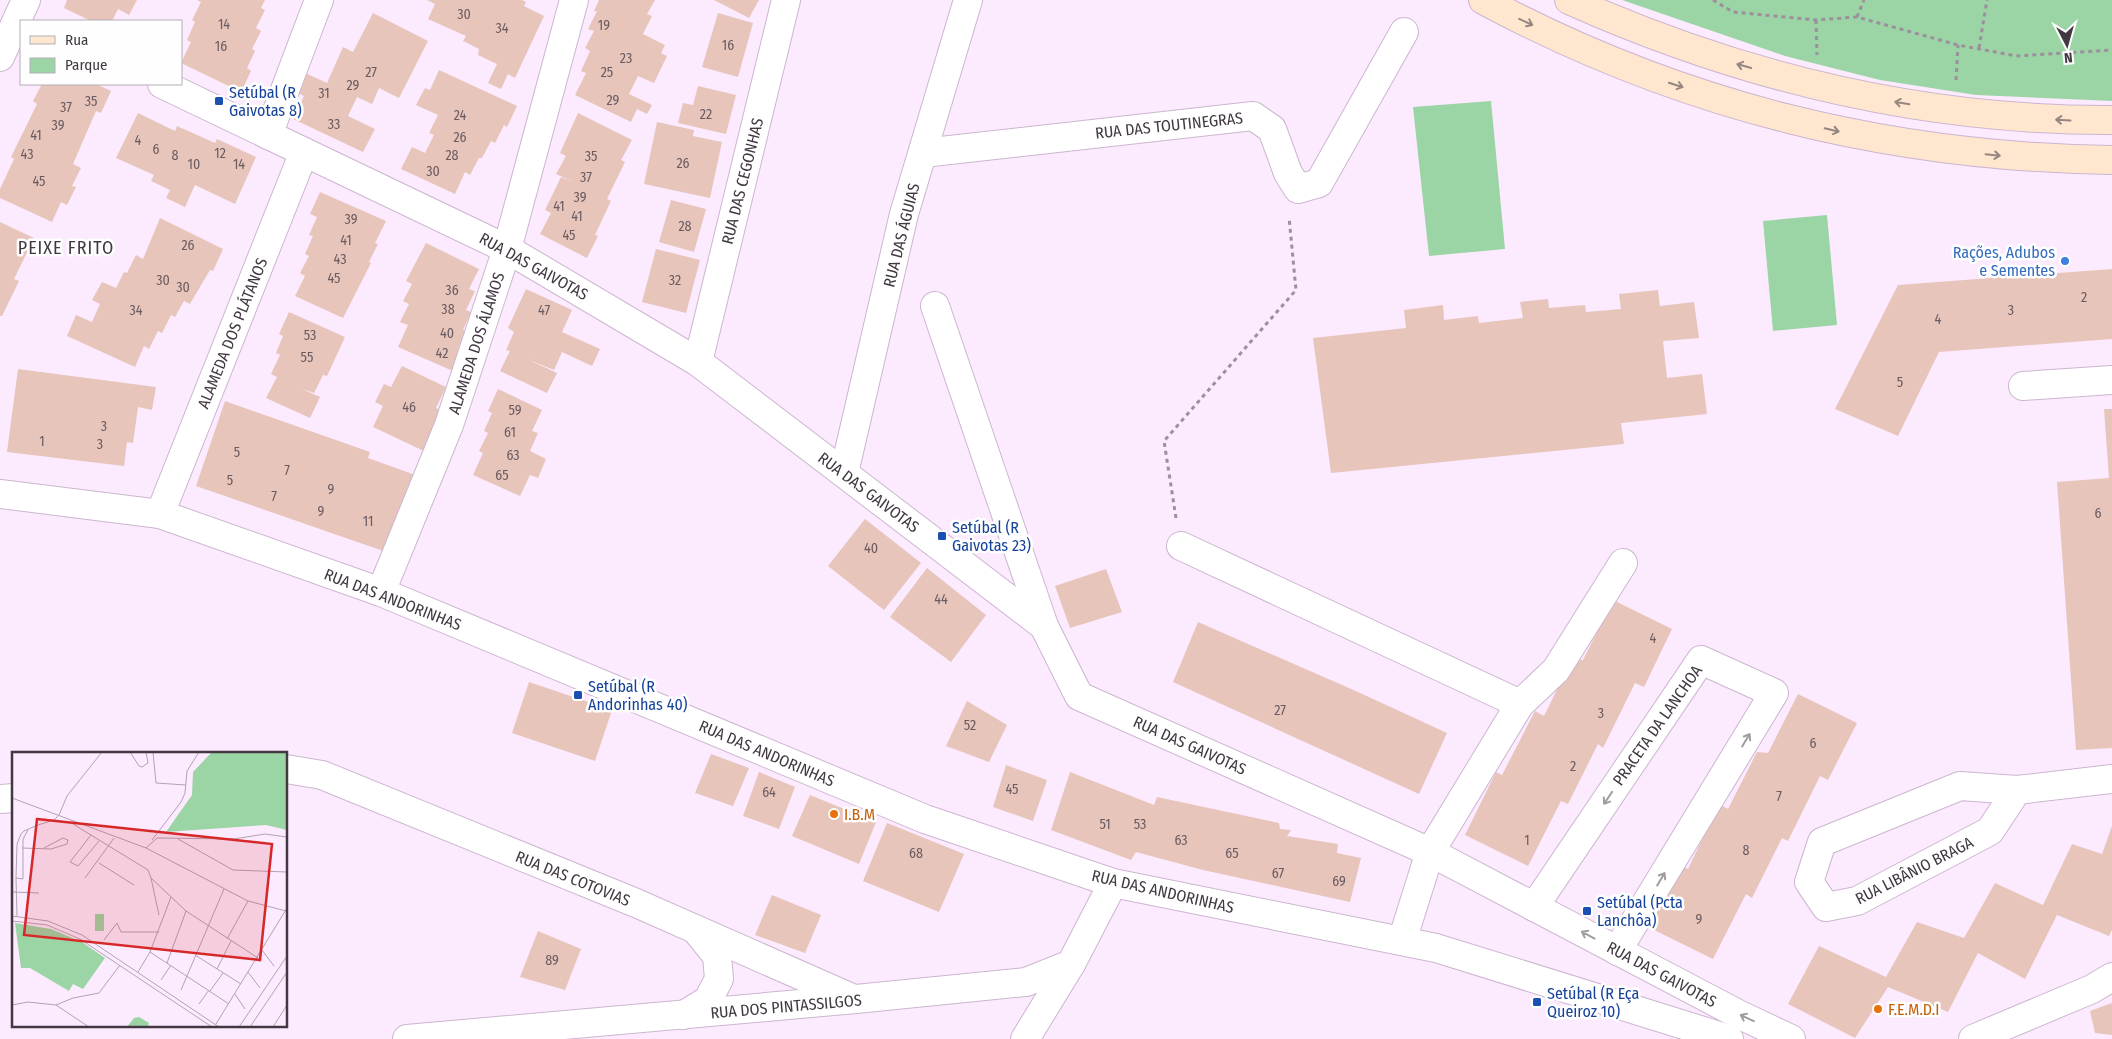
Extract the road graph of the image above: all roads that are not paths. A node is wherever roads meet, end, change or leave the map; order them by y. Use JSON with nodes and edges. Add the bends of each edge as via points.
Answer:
{"nodes":[{"id":1,"x":319,"y":0,"type":"edge"},
{"id":2,"x":574,"y":0,"type":"edge"},
{"id":3,"x":786,"y":0,"type":"edge"},
{"id":4,"x":968,"y":0,"type":"edge"},
{"id":5,"x":1483,"y":0,"type":"edge"},
{"id":6,"x":1569,"y":0,"type":"edge"},
{"id":7,"x":20,"y":21,"type":"edge"},
{"id":8,"x":1404,"y":32,"type":"dead end"},
{"id":9,"x":0,"y":56,"type":"edge"},
{"id":10,"x":164,"y":85,"type":"edge"},
{"id":11,"x":2112,"y":120,"type":"edge"},
{"id":12,"x":268,"y":135,"type":"junction"},
{"id":13,"x":304,"y":152,"type":"junction"},
{"id":14,"x":923,"y":153,"type":"junction"},
{"id":15,"x":2112,"y":160,"type":"edge"},
{"id":16,"x":507,"y":249,"type":"junction"},
{"id":17,"x":935,"y":306,"type":"dead end"},
{"id":18,"x":698,"y":362,"type":"junction"},
{"id":19,"x":2112,"y":380,"type":"edge"},
{"id":20,"x":2023,"y":386,"type":"dead end"},
{"id":21,"x":844,"y":473,"type":"junction"},
{"id":22,"x":0,"y":494,"type":"edge"},
{"id":23,"x":160,"y":514,"type":"junction"},
{"id":24,"x":1181,"y":546,"type":"road end"},
{"id":25,"x":1623,"y":563,"type":"dead end"},
{"id":26,"x":382,"y":592,"type":"junction"},
{"id":27,"x":1044,"y":626,"type":"junction"},
{"id":28,"x":1520,"y":704,"type":"junction"},
{"id":29,"x":288,"y":769,"type":"edge"},
{"id":30,"x":2112,"y":779,"type":"edge"},
{"id":31,"x":2017,"y":790,"type":"junction"},
{"id":32,"x":1430,"y":852,"type":"junction"},
{"id":33,"x":1113,"y":883,"type":"junction"},
{"id":34,"x":1534,"y":907,"type":"junction"},
{"id":35,"x":695,"y":929,"type":"junction"},
{"id":36,"x":1402,"y":941,"type":"junction"},
{"id":37,"x":1618,"y":951,"type":"junction"},
{"id":38,"x":1071,"y":964,"type":"junction"},
{"id":39,"x":2112,"y":977,"type":"edge"},
{"id":40,"x":856,"y":999,"type":"junction"},
{"id":41,"x":684,"y":1015,"type":"junction"},
{"id":42,"x":407,"y":1039,"type":"edge"},
{"id":43,"x":1025,"y":1039,"type":"edge"},
{"id":44,"x":1729,"y":1039,"type":"edge"},
{"id":45,"x":1791,"y":1039,"type":"edge"},
{"id":46,"x":1973,"y":1039,"type":"edge"}],
"edges":[{"from":1,"to":12,"type":"street"},
{"from":2,"to":16,"type":"street","name":"ALAMEDA DOS ÁLAMOS"},
{"from":3,"to":18,"type":"street","name":"RUA DAS CEGONHAS"},
{"from":4,"to":14,"type":"street","name":"RUA DAS ÁGUIAS"},
{"from":5,"to":15,"type":"main road","one_way":true,"via":[[1599,56],[1656,79],[1734,105],[1804,123],[1914,146],[2060,159]]},
{"from":11,"to":6,"type":"main road","one_way":true,"via":[[2010,117],[1924,107],[1846,93],[1670,42]]},
{"from":7,"to":9,"type":"street"},
{"from":8,"to":14,"type":"street","name":"RUA DAS TOUTINEGRAS","via":[[1319,183],[1298,189],[1288,173],[1272,129],[1253,116]]},
{"from":10,"to":12,"type":"street","name":"RUA DAS GAIVOTAS"},
{"from":12,"to":13,"type":"street","name":"RUA DAS GAIVOTAS"},
{"from":13,"to":16,"type":"street","name":"RUA DAS GAIVOTAS"},
{"from":13,"to":23,"type":"street","name":"ALAMEDA DOS PLÁTANOS"},
{"from":14,"to":21,"type":"street","name":"RUA DAS ÁGUIAS","via":[[904,214]]},
{"from":16,"to":18,"type":"street","name":"RUA DAS GAIVOTAS"},
{"from":16,"to":26,"type":"street","name":"ALAMEDA DOS ÁLAMOS","via":[[449,424]]},
{"from":17,"to":27,"type":"street"},
{"from":18,"to":21,"type":"street","name":"RUA DAS GAIVOTAS"},
{"from":19,"to":20,"type":"street"},
{"from":21,"to":27,"type":"street","name":"RUA DAS GAIVOTAS"},
{"from":22,"to":23,"type":"street","name":"RUA DAS ANDORINHAS"},
{"from":23,"to":26,"type":"street","name":"RUA DAS ANDORINHAS"},
{"from":24,"to":28,"type":"street"},
{"from":25,"to":28,"type":"street","via":[[1556,670]]},
{"from":26,"to":33,"type":"street","name":"RUA DAS ANDORINHAS","via":[[924,819]]},
{"from":27,"to":32,"type":"street","name":"RUA DAS GAIVOTAS","via":[[1079,696]]},
{"from":28,"to":32,"type":"street"},
{"from":29,"to":35,"type":"street","name":"RUA DAS COTOVIAS","via":[[322,775]]},
{"from":30,"to":31,"type":"street","name":"RUA LIBÂNIO BRAGA"},
{"from":31,"to":31,"type":"street","name":"RUA LIBÂNIO BRAGA","via":[[1960,786],[1822,842],[1809,882],[1826,907],[1857,901],[1990,831]]},
{"from":32,"to":34,"type":"street","name":"RUA DAS GAIVOTAS"},
{"from":32,"to":36,"type":"street"},
{"from":33,"to":36,"type":"street","name":"RUA DAS ANDORINHAS"},
{"from":33,"to":38,"type":"street"},
{"from":37,"to":34,"type":"street","name":"RUA DAS GAIVOTAS","one_way":true},
{"from":37,"to":34,"type":"street","name":"PRACETA DA LANCHOA","one_way":true,"via":[[1774,693],[1701,660]]},
{"from":35,"to":40,"type":"street","name":"RUA DAS COTOVIAS"},
{"from":35,"to":41,"type":"street","via":[[717,956],[720,979],[708,1000]]},
{"from":36,"to":44,"type":"street","name":"RUA DAS ANDORINHAS","via":[[1436,948]]},
{"from":45,"to":37,"type":"street","name":"RUA DAS GAIVOTAS","one_way":true},
{"from":38,"to":40,"type":"street","name":"RUA DOS PINTASSILGOS","via":[[1026,982]]},
{"from":38,"to":43,"type":"street"},
{"from":39,"to":46,"type":"street","via":[[2092,989]]},
{"from":40,"to":41,"type":"street","name":"RUA DOS PINTASSILGOS"},
{"from":41,"to":42,"type":"street","name":"RUA DOS PINTASSILGOS"}]}
